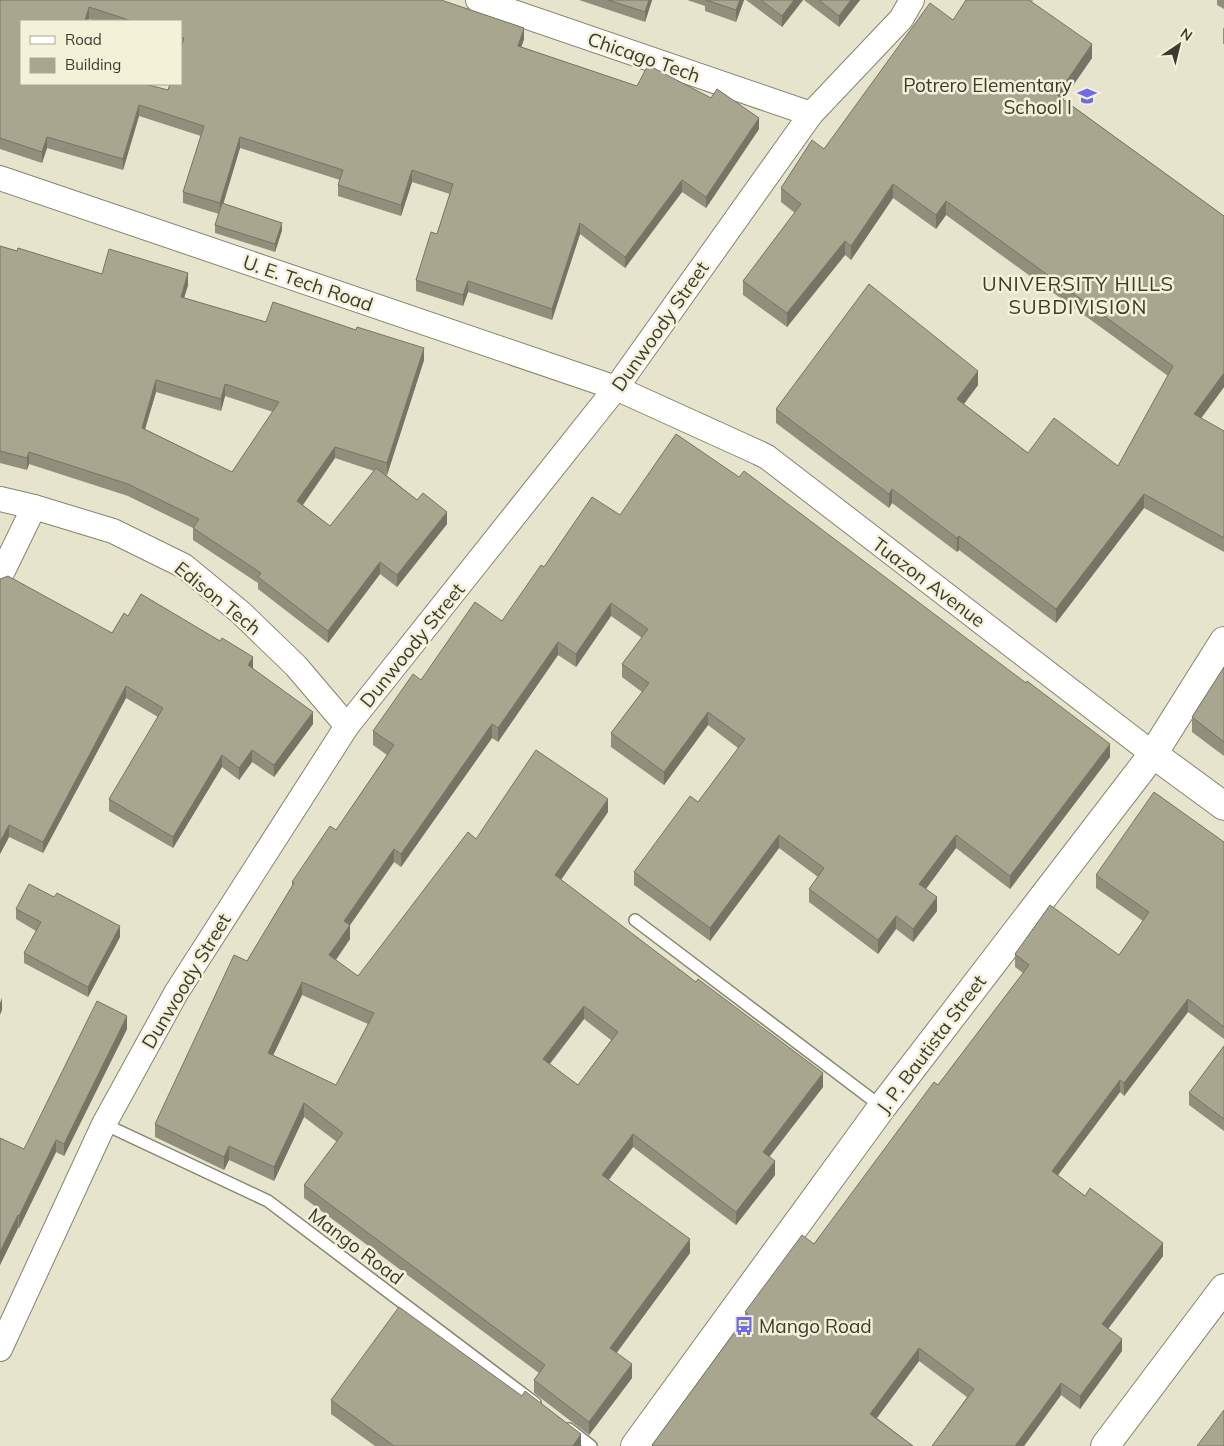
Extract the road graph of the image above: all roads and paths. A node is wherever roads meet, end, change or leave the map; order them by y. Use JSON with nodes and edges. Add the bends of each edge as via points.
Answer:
{"nodes":[{"id":1,"x":478,"y":0,"type":"edge"},
{"id":2,"x":912,"y":0,"type":"edge"},
{"id":3,"x":811,"y":114,"type":"junction"},
{"id":4,"x":0,"y":178,"type":"edge"},
{"id":5,"x":616,"y":388,"type":"junction"},
{"id":6,"x":0,"y":499,"type":"edge"},
{"id":7,"x":34,"y":507,"type":"junction"},
{"id":8,"x":0,"y":577,"type":"edge"},
{"id":9,"x":1224,"y":641,"type":"edge"},
{"id":10,"x":347,"y":726,"type":"junction"},
{"id":11,"x":1154,"y":754,"type":"junction"},
{"id":12,"x":1224,"y":806,"type":"edge"},
{"id":13,"x":635,"y":920,"type":"dead end"},
{"id":14,"x":882,"y":1107,"type":"junction"},
{"id":15,"x":104,"y":1124,"type":"junction"},
{"id":16,"x":1224,"y":1288,"type":"edge"},
{"id":17,"x":0,"y":1349,"type":"edge"},
{"id":18,"x":544,"y":1410,"type":"edge"},
{"id":19,"x":560,"y":1422,"type":"edge"},
{"id":20,"x":591,"y":1446,"type":"edge"},
{"id":21,"x":635,"y":1446,"type":"edge"},
{"id":22,"x":1105,"y":1446,"type":"edge"}],
"edges":[{"from":1,"to":3,"type":"street","name":"Chicago Tech"},
{"from":2,"to":3,"type":"street","name":"Dunwoody Street","via":[[902,19]]},
{"from":3,"to":5,"type":"street","name":"Dunwoody Street"},
{"from":4,"to":5,"type":"street","name":"U. E. Tech Road"},
{"from":5,"to":10,"type":"street","name":"Dunwoody Street"},
{"from":5,"to":11,"type":"street","name":"Tuazon Avenue","via":[[767,457]]},
{"from":6,"to":7,"type":"street","name":"Edison Tech"},
{"from":7,"to":8,"type":"street"},
{"from":7,"to":10,"type":"street","name":"Edison Tech","via":[[113,531],[184,566],[240,612],[289,659]]},
{"from":9,"to":11,"type":"street","name":"J. P. Bautista Street"},
{"from":10,"to":15,"type":"street","name":"Dunwoody Street","via":[[176,994]]},
{"from":11,"to":12,"type":"street","name":"Tuazon Avenue"},
{"from":11,"to":14,"type":"street","name":"J. P. Bautista Street"},
{"from":13,"to":14,"type":"lane"},
{"from":14,"to":21,"type":"street","name":"J. P. Bautista Street"},
{"from":15,"to":17,"type":"street","name":"Dunwoody Street"},
{"from":15,"to":18,"type":"lane","name":"Mango Road","via":[[268,1201]]},
{"from":16,"to":22,"type":"street"},
{"from":19,"to":20,"type":"lane"}]}
